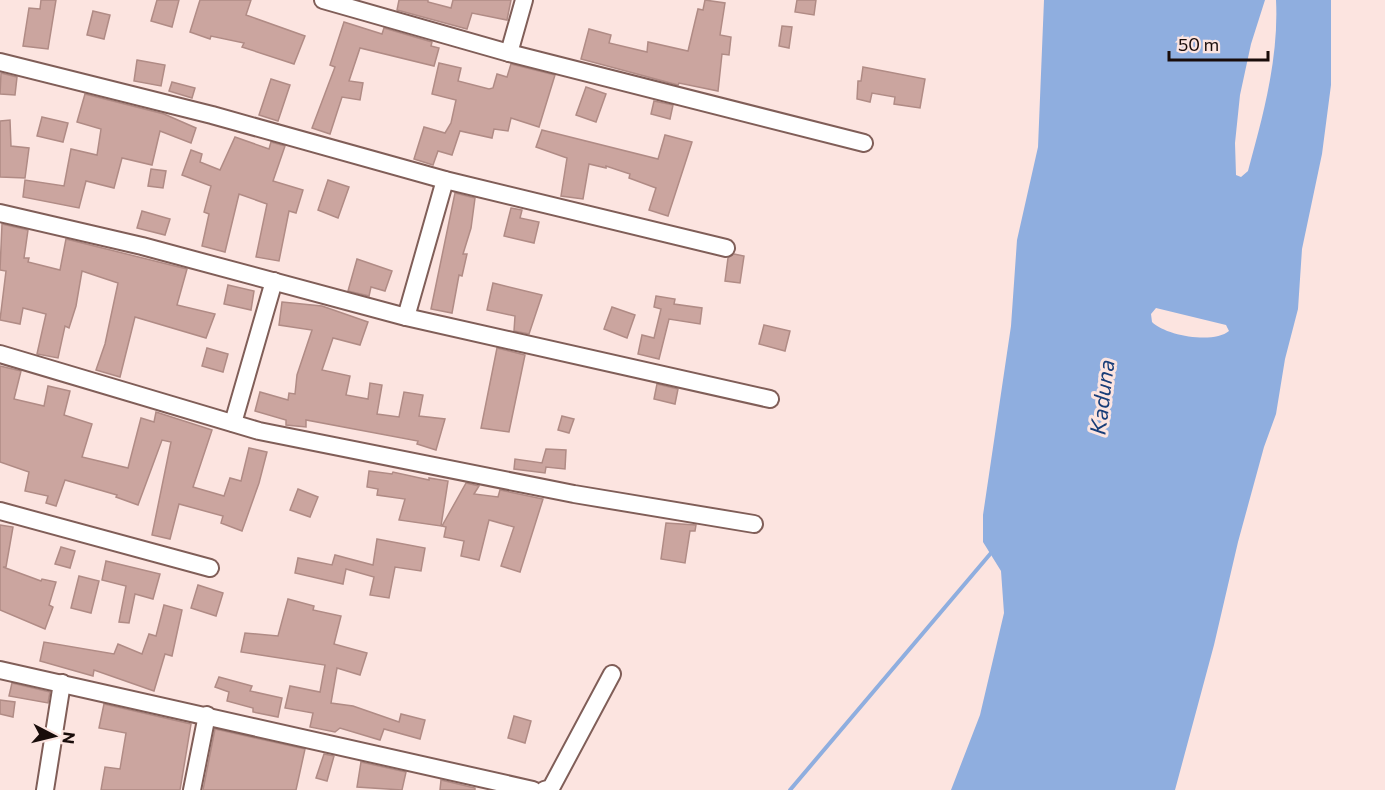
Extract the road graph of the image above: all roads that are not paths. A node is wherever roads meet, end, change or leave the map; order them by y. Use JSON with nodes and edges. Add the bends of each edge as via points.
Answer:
{"nodes":[{"id":1,"x":324,"y":0,"type":"edge"},
{"id":2,"x":524,"y":0,"type":"edge"},
{"id":3,"x":347,"y":3,"type":"edge"},
{"id":4,"x":509,"y":52,"type":"junction"},
{"id":5,"x":0,"y":62,"type":"edge"},
{"id":6,"x":864,"y":143,"type":"dead end"},
{"id":7,"x":445,"y":180,"type":"junction"},
{"id":8,"x":0,"y":213,"type":"edge"},
{"id":9,"x":726,"y":248,"type":"dead end"},
{"id":10,"x":274,"y":281,"type":"junction"},
{"id":11,"x":406,"y":317,"type":"junction"},
{"id":12,"x":0,"y":354,"type":"edge"},
{"id":13,"x":770,"y":399,"type":"dead end"},
{"id":14,"x":233,"y":423,"type":"junction"},
{"id":15,"x":0,"y":511,"type":"edge"},
{"id":16,"x":754,"y":524,"type":"dead end"},
{"id":17,"x":210,"y":568,"type":"dead end"},
{"id":18,"x":0,"y":670,"type":"edge"},
{"id":19,"x":612,"y":674,"type":"dead end"},
{"id":20,"x":62,"y":683,"type":"junction"},
{"id":21,"x":207,"y":716,"type":"junction"},
{"id":22,"x":45,"y":790,"type":"edge"},
{"id":23,"x":192,"y":790,"type":"edge"},
{"id":24,"x":533,"y":790,"type":"edge"},
{"id":25,"x":544,"y":790,"type":"edge"}],
"edges":[{"from":1,"to":3,"type":"street"},
{"from":2,"to":4,"type":"street"},
{"from":3,"to":4,"type":"street"},
{"from":4,"to":6,"type":"street"},
{"from":5,"to":7,"type":"street","via":[[212,115]]},
{"from":7,"to":9,"type":"street"},
{"from":7,"to":11,"type":"street"},
{"from":8,"to":10,"type":"street"},
{"from":10,"to":11,"type":"street"},
{"from":10,"to":14,"type":"street"},
{"from":11,"to":13,"type":"street"},
{"from":12,"to":14,"type":"street"},
{"from":14,"to":16,"type":"street","via":[[574,494]]},
{"from":15,"to":17,"type":"street"},
{"from":18,"to":20,"type":"street"},
{"from":19,"to":25,"type":"street","via":[[551,788]]},
{"from":20,"to":21,"type":"street"},
{"from":20,"to":22,"type":"street"},
{"from":21,"to":23,"type":"street"},
{"from":21,"to":24,"type":"street"}]}
